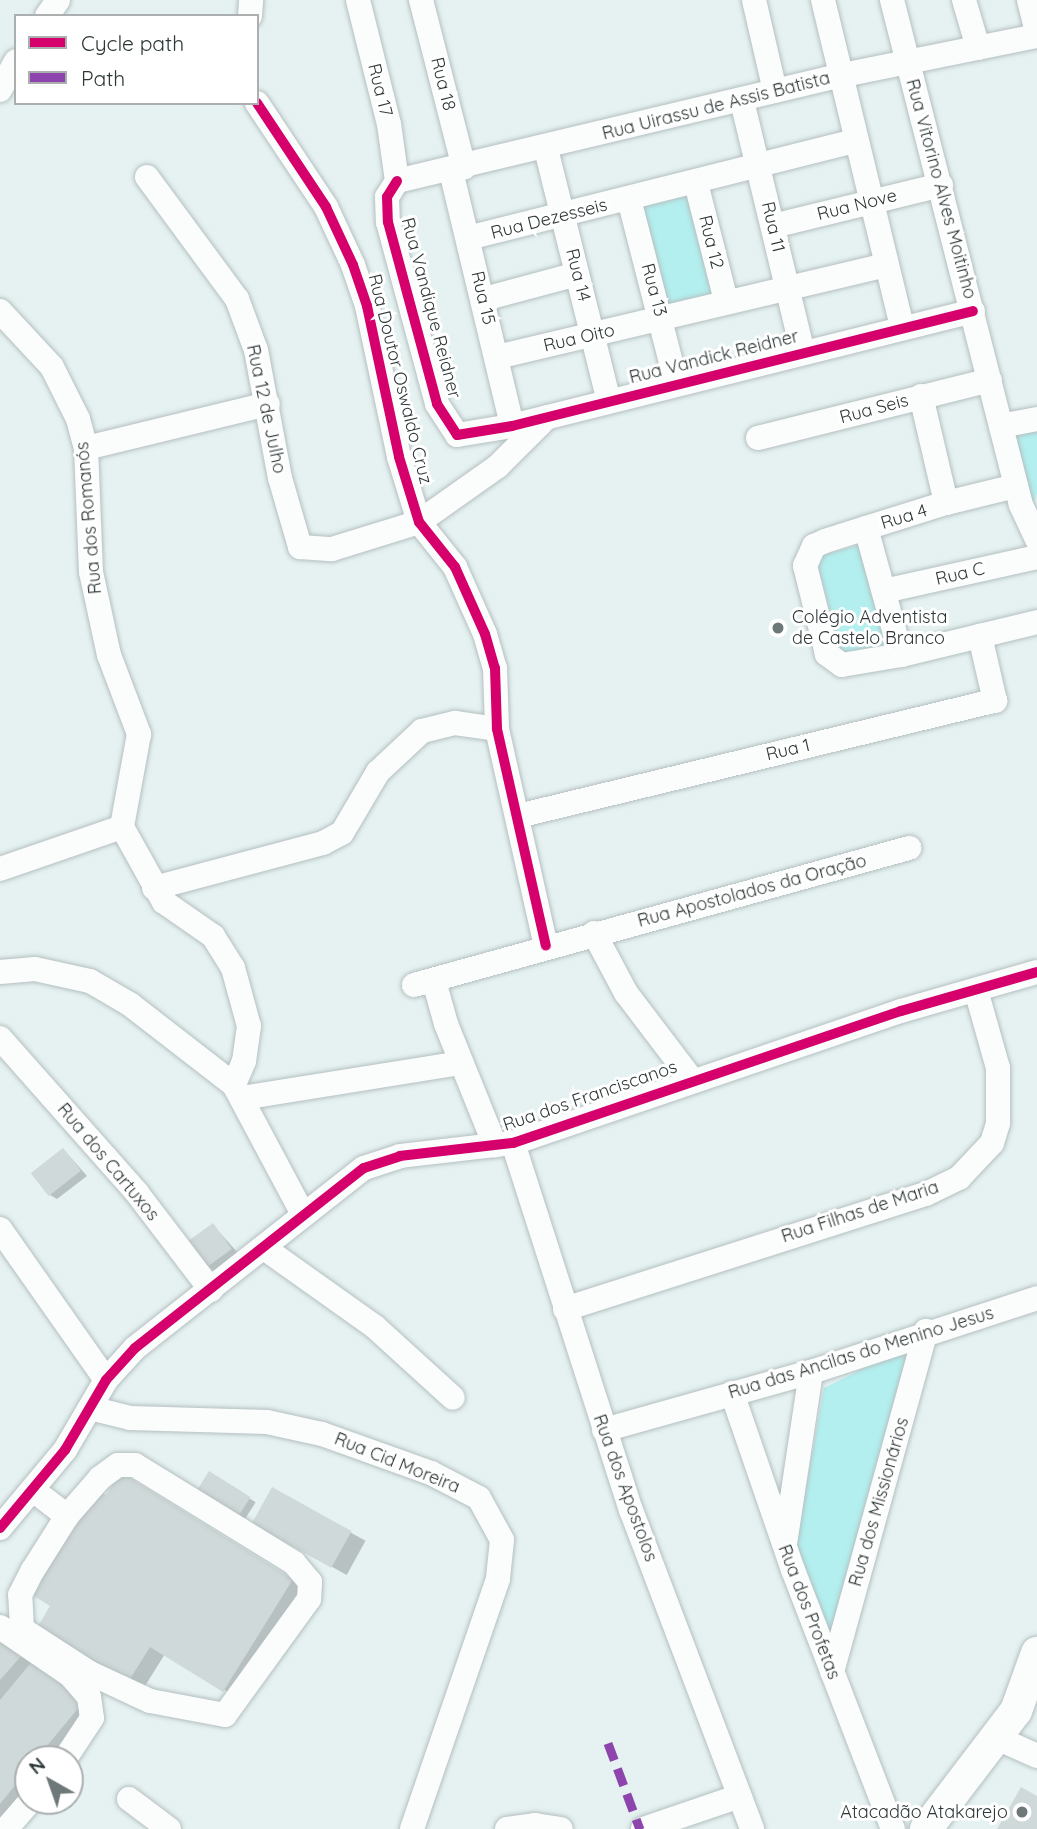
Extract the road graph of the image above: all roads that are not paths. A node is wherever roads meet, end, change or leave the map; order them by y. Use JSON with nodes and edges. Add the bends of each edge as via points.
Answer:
{"nodes":[{"id":1,"x":358,"y":0,"type":"edge"},
{"id":2,"x":421,"y":0,"type":"edge"},
{"id":3,"x":754,"y":0,"type":"edge"},
{"id":4,"x":823,"y":0,"type":"edge"},
{"id":5,"x":892,"y":0,"type":"edge"},
{"id":6,"x":964,"y":0,"type":"edge"},
{"id":7,"x":1029,"y":0,"type":"edge"},
{"id":8,"x":1037,"y":35,"type":"edge"},
{"id":9,"x":978,"y":48,"type":"junction"},
{"id":10,"x":907,"y":62,"type":"junction"},
{"id":11,"x":14,"y":65,"type":"edge"},
{"id":12,"x":843,"y":75,"type":"junction"},
{"id":13,"x":0,"y":90,"type":"edge"},
{"id":14,"x":775,"y":91,"type":"junction"},
{"id":15,"x":742,"y":101,"type":"junction"},
{"id":16,"x":258,"y":105,"type":"edge"},
{"id":17,"x":855,"y":141,"type":"junction"},
{"id":18,"x":546,"y":149,"type":"junction"},
{"id":19,"x":758,"y":166,"type":"junction"},
{"id":20,"x":458,"y":170,"type":"junction"},
{"id":21,"x":146,"y":177,"type":"dead end"},
{"id":22,"x":397,"y":181,"type":"junction"},
{"id":23,"x":696,"y":183,"type":"junction"},
{"id":24,"x":941,"y":185,"type":"junction"},
{"id":25,"x":629,"y":199,"type":"junction"},
{"id":26,"x":869,"y":202,"type":"junction"},
{"id":27,"x":563,"y":215,"type":"junction"},
{"id":28,"x":773,"y":226,"type":"junction"},
{"id":29,"x":468,"y":238,"type":"junction"},
{"id":30,"x":886,"y":265,"type":"junction"},
{"id":31,"x":577,"y":274,"type":"junction"},
{"id":32,"x":787,"y":287,"type":"junction"},
{"id":33,"x":484,"y":299,"type":"junction"},
{"id":34,"x":726,"y":301,"type":"junction"},
{"id":35,"x":0,"y":311,"type":"edge"},
{"id":36,"x":973,"y":311,"type":"junction"},
{"id":37,"x":661,"y":318,"type":"junction"},
{"id":38,"x":902,"y":327,"type":"junction"},
{"id":39,"x":593,"y":336,"type":"junction"},
{"id":40,"x":803,"y":353,"type":"junction"},
{"id":41,"x":497,"y":357,"type":"junction"},
{"id":42,"x":990,"y":380,"type":"junction"},
{"id":43,"x":676,"y":382,"type":"junction"},
{"id":44,"x":920,"y":396,"type":"junction"},
{"id":45,"x":609,"y":401,"type":"junction"},
{"id":46,"x":268,"y":404,"type":"junction"},
{"id":47,"x":547,"y":417,"type":"junction"},
{"id":48,"x":1037,"y":419,"type":"edge"},
{"id":49,"x":512,"y":426,"type":"junction"},
{"id":50,"x":1001,"y":426,"type":"junction"},
{"id":51,"x":464,"y":436,"type":"joint"},
{"id":52,"x":758,"y":439,"type":"dead end"},
{"id":53,"x":86,"y":448,"type":"junction"},
{"id":54,"x":1016,"y":486,"type":"junction"},
{"id":55,"x":946,"y":503,"type":"junction"},
{"id":56,"x":419,"y":522,"type":"junction"},
{"id":57,"x":866,"y":528,"type":"junction"},
{"id":58,"x":1037,"y":539,"type":"edge"},
{"id":59,"x":1037,"y":557,"type":"edge"},
{"id":60,"x":884,"y":592,"type":"junction"},
{"id":61,"x":1037,"y":622,"type":"edge"},
{"id":62,"x":980,"y":636,"type":"junction"},
{"id":63,"x":901,"y":655,"type":"junction"},
{"id":64,"x":497,"y":729,"type":"junction"},
{"id":65,"x":518,"y":816,"type":"junction"},
{"id":66,"x":122,"y":827,"type":"junction"},
{"id":67,"x":909,"y":848,"type":"dead end"},
{"id":68,"x":0,"y":869,"type":"edge"},
{"id":69,"x":154,"y":888,"type":"junction"},
{"id":70,"x":594,"y":933,"type":"junction"},
{"id":71,"x":546,"y":946,"type":"junction"},
{"id":72,"x":0,"y":972,"type":"edge"},
{"id":73,"x":1037,"y":972,"type":"edge"},
{"id":74,"x":424,"y":983,"type":"joint"},
{"id":75,"x":976,"y":990,"type":"junction"},
{"id":76,"x":0,"y":1038,"type":"edge"},
{"id":77,"x":461,"y":1063,"type":"junction"},
{"id":78,"x":692,"y":1080,"type":"junction"},
{"id":79,"x":238,"y":1091,"type":"junction"},
{"id":80,"x":504,"y":1144,"type":"junction"},
{"id":81,"x":303,"y":1214,"type":"junction"},
{"id":82,"x":0,"y":1229,"type":"edge"},
{"id":83,"x":264,"y":1248,"type":"junction"},
{"id":84,"x":211,"y":1290,"type":"junction"},
{"id":85,"x":1037,"y":1298,"type":"edge"},
{"id":86,"x":565,"y":1309,"type":"junction"},
{"id":87,"x":926,"y":1331,"type":"junction"},
{"id":88,"x":811,"y":1372,"type":"junction"},
{"id":89,"x":106,"y":1380,"type":"junction"},
{"id":90,"x":732,"y":1393,"type":"junction"},
{"id":91,"x":453,"y":1398,"type":"dead end"},
{"id":92,"x":90,"y":1408,"type":"junction"},
{"id":93,"x":604,"y":1430,"type":"junction"},
{"id":94,"x":33,"y":1490,"type":"junction"},
{"id":95,"x":67,"y":1516,"type":"junction"},
{"id":96,"x":2,"y":1519,"type":"edge"},
{"id":97,"x":785,"y":1548,"type":"junction"},
{"id":98,"x":0,"y":1627,"type":"edge"},
{"id":99,"x":1037,"y":1653,"type":"edge"},
{"id":100,"x":832,"y":1672,"type":"junction"},
{"id":101,"x":1026,"y":1715,"type":"edge"},
{"id":102,"x":997,"y":1738,"type":"junction"},
{"id":103,"x":74,"y":1745,"type":"edge"},
{"id":104,"x":1037,"y":1756,"type":"edge"},
{"id":105,"x":740,"y":1796,"type":"junction"},
{"id":106,"x":129,"y":1799,"type":"dead end"},
{"id":107,"x":18,"y":1815,"type":"edge"},
{"id":108,"x":160,"y":1826,"type":"edge"},
{"id":109,"x":6,"y":1829,"type":"edge"},
{"id":110,"x":412,"y":1829,"type":"edge"},
{"id":111,"x":507,"y":1829,"type":"edge"},
{"id":112,"x":561,"y":1829,"type":"edge"},
{"id":113,"x":643,"y":1829,"type":"edge"},
{"id":114,"x":752,"y":1829,"type":"edge"},
{"id":115,"x":893,"y":1829,"type":"edge"},
{"id":116,"x":926,"y":1829,"type":"edge"}],
"edges":[{"from":1,"to":22,"type":"street","name":"Rua 17"},
{"from":2,"to":20,"type":"street","name":"Rua 18"},
{"from":3,"to":14,"type":"street"},
{"from":4,"to":12,"type":"street"},
{"from":5,"to":10,"type":"street","name":"Rua Vitorino Alves Moitinho"},
{"from":6,"to":9,"type":"street"},
{"from":7,"to":8,"type":"street"},
{"from":8,"to":9,"type":"street","name":"Rua Uirassu de Assis Batista"},
{"from":9,"to":10,"type":"street","name":"Rua Uirassu de Assis Batista"},
{"from":10,"to":12,"type":"street","name":"Rua Uirassu de Assis Batista"},
{"from":10,"to":24,"type":"street","name":"Rua Vitorino Alves Moitinho"},
{"from":11,"to":13,"type":"street"},
{"from":12,"to":14,"type":"street","name":"Rua Uirassu de Assis Batista"},
{"from":12,"to":17,"type":"street"},
{"from":14,"to":15,"type":"street","name":"Rua Uirassu de Assis Batista"},
{"from":15,"to":18,"type":"street","name":"Rua Uirassu de Assis Batista"},
{"from":15,"to":19,"type":"street","name":"Rua 11"},
{"from":16,"to":56,"type":"street","name":"Rua Doutor Oswaldo Cruz","via":[[326,207],[353,265]]},
{"from":17,"to":19,"type":"street"},
{"from":17,"to":26,"type":"street"},
{"from":18,"to":20,"type":"street","name":"Rua Uirassu de Assis Batista"},
{"from":18,"to":27,"type":"street","name":"Rua 14"},
{"from":19,"to":23,"type":"street"},
{"from":19,"to":28,"type":"street","name":"Rua 11"},
{"from":20,"to":22,"type":"street","name":"Rua Uirassu de Assis Batista"},
{"from":20,"to":29,"type":"street","name":"Rua 15"},
{"from":21,"to":46,"type":"street","name":"Rua 12 de Julho","via":[[237,299],[256,350]]},
{"from":22,"to":51,"type":"street","name":"Rua Vandique Reidner","via":[[387,197],[388,222],[437,404],[450,429]]},
{"from":23,"to":25,"type":"street","name":"Rua Dezesseis"},
{"from":23,"to":34,"type":"street","name":"Rua 12"},
{"from":24,"to":26,"type":"street","name":"Rua Nove"},
{"from":24,"to":36,"type":"street","name":"Rua Vitorino Alves Moitinho"},
{"from":25,"to":27,"type":"street","name":"Rua Dezesseis"},
{"from":25,"to":37,"type":"street","name":"Rua 13"},
{"from":26,"to":28,"type":"street","name":"Rua Nove"},
{"from":26,"to":30,"type":"street"},
{"from":27,"to":29,"type":"street","name":"Rua Dezesseis"},
{"from":27,"to":31,"type":"street","name":"Rua 14"},
{"from":28,"to":32,"type":"street","name":"Rua 11"},
{"from":29,"to":33,"type":"street","name":"Rua 15"},
{"from":30,"to":32,"type":"street"},
{"from":30,"to":38,"type":"street"},
{"from":31,"to":33,"type":"street"},
{"from":31,"to":39,"type":"street","name":"Rua 14"},
{"from":32,"to":34,"type":"street"},
{"from":32,"to":40,"type":"street","name":"Rua 11"},
{"from":33,"to":41,"type":"street","name":"Rua 15"},
{"from":34,"to":37,"type":"street","name":"Rua Oito"},
{"from":35,"to":53,"type":"street","name":"Rua dos Romanós","via":[[52,367],[78,419]]},
{"from":36,"to":38,"type":"street","name":"Rua Vandick Reidner"},
{"from":36,"to":42,"type":"street","name":"Rua Vitorino Alves Moitinho"},
{"from":37,"to":39,"type":"street","name":"Rua Oito"},
{"from":37,"to":43,"type":"street","name":"Rua 13"},
{"from":38,"to":40,"type":"street","name":"Rua Vandick Reidner"},
{"from":39,"to":41,"type":"street","name":"Rua Oito"},
{"from":39,"to":45,"type":"street","name":"Rua 14"},
{"from":40,"to":43,"type":"street","name":"Rua Vandick Reidner"},
{"from":41,"to":49,"type":"street","name":"Rua 15"},
{"from":42,"to":44,"type":"street","name":"Rua Seis"},
{"from":42,"to":50,"type":"street","name":"Rua Vitorino Alves Moitinho"},
{"from":43,"to":45,"type":"street","name":"Rua Vandick Reidner"},
{"from":44,"to":52,"type":"street","name":"Rua Seis"},
{"from":44,"to":55,"type":"street"},
{"from":45,"to":47,"type":"street","name":"Rua Vandick Reidner"},
{"from":46,"to":53,"type":"street"},
{"from":46,"to":56,"type":"street","name":"Rua 12 de Julho","via":[[274,451],[300,547],[332,549]]},
{"from":47,"to":49,"type":"street","name":"Rua Vandick Reidner"},
{"from":47,"to":56,"type":"street","name":"Rua Doutor Oswaldo Cruz","via":[[498,466]]},
{"from":48,"to":50,"type":"street"},
{"from":49,"to":51,"type":"street","name":"Rua Vandick Reidner"},
{"from":50,"to":54,"type":"street","name":"Rua Vitorino Alves Moitinho"},
{"from":53,"to":66,"type":"street","name":"Rua dos Romanós","via":[[91,572],[109,655],[139,734]]},
{"from":54,"to":55,"type":"street","name":"Rua 4"},
{"from":54,"to":58,"type":"street","name":"Rua Vitorino Alves Moitinho"},
{"from":55,"to":57,"type":"street","name":"Rua 4"},
{"from":56,"to":64,"type":"street","via":[[455,567],[485,634],[495,668]]},
{"from":57,"to":60,"type":"street"},
{"from":57,"to":63,"type":"street","name":"Rua 4","via":[[814,546],[805,566],[830,659],[842,665]]},
{"from":59,"to":60,"type":"street","name":"Rua C"},
{"from":60,"to":63,"type":"street"},
{"from":61,"to":62,"type":"street"},
{"from":62,"to":63,"type":"street"},
{"from":62,"to":65,"type":"street","name":"Rua 1","via":[[995,701]]},
{"from":64,"to":65,"type":"street"},
{"from":64,"to":69,"type":"street","via":[[455,723],[422,731],[378,772],[342,833],[323,843]]},
{"from":65,"to":71,"type":"street"},
{"from":66,"to":68,"type":"street"},
{"from":66,"to":69,"type":"street"},
{"from":67,"to":70,"type":"street","name":"Rua Apostolados da Oração"},
{"from":69,"to":79,"type":"street","via":[[164,902],[213,936],[233,968],[250,1026]]},
{"from":70,"to":71,"type":"street","name":"Rua Apostolados da Oração"},
{"from":70,"to":78,"type":"street","via":[[626,993]]},
{"from":71,"to":74,"type":"street","name":"Rua Apostolados da Oração"},
{"from":72,"to":79,"type":"street","via":[[35,969],[90,981],[131,1005]]},
{"from":73,"to":75,"type":"street","name":"Rua dos Franciscanos"},
{"from":74,"to":77,"type":"street","name":"Rua dos Apostolos"},
{"from":75,"to":78,"type":"street","name":"Rua dos Franciscanos"},
{"from":75,"to":86,"type":"street","name":"Rua Filhas de Maria","via":[[998,1068],[998,1124],[992,1143],[959,1178],[926,1194]]},
{"from":76,"to":84,"type":"street","name":"Rua dos Cartuxos","via":[[136,1194]]},
{"from":77,"to":79,"type":"street"},
{"from":77,"to":80,"type":"street","name":"Rua dos Apostolos"},
{"from":78,"to":80,"type":"street","name":"Rua dos Franciscanos"},
{"from":79,"to":81,"type":"street"},
{"from":80,"to":81,"type":"street","name":"Rua dos Franciscanos","via":[[378,1163],[347,1178]]},
{"from":80,"to":86,"type":"street","name":"Rua dos Apostolos"},
{"from":81,"to":83,"type":"street","name":"Rua dos Franciscanos"},
{"from":82,"to":89,"type":"street"},
{"from":83,"to":84,"type":"street","name":"Rua dos Franciscanos"},
{"from":83,"to":91,"type":"street","via":[[375,1328]]},
{"from":84,"to":89,"type":"street","name":"Rua dos Franciscanos","via":[[135,1348]]},
{"from":85,"to":87,"type":"street","name":"Rua das Ancilas do Menino Jesus"},
{"from":86,"to":93,"type":"street","name":"Rua dos Apostolos"},
{"from":87,"to":88,"type":"street","name":"Rua das Ancilas do Menino Jesus"},
{"from":87,"to":100,"type":"street","name":"Rua dos Missionários"},
{"from":88,"to":90,"type":"street","name":"Rua das Ancilas do Menino Jesus"},
{"from":88,"to":97,"type":"street"},
{"from":89,"to":92,"type":"street","name":"Rua dos Franciscanos"},
{"from":90,"to":93,"type":"street","name":"Rua das Ancilas do Menino Jesus"},
{"from":90,"to":97,"type":"street","name":"Rua dos Profetas"},
{"from":92,"to":94,"type":"street","name":"Rua dos Franciscanos"},
{"from":92,"to":110,"type":"street","name":"Rua Cid Moreira","via":[[175,1421],[267,1422],[322,1434],[431,1474],[479,1498],[502,1540],[498,1579]]},
{"from":93,"to":105,"type":"street","name":"Rua dos Apostolos"},
{"from":94,"to":95,"type":"street"},
{"from":94,"to":96,"type":"street","name":"Rua dos Franciscanos"},
{"from":95,"to":95,"type":"street","via":[[100,1478],[118,1465],[135,1465],[295,1563],[310,1582],[309,1599],[225,1715],[150,1701],[90,1673],[22,1629],[20,1595]]},
{"from":97,"to":100,"type":"street","name":"Rua dos Profetas"},
{"from":98,"to":103,"type":"street","via":[[71,1675],[89,1698],[92,1718]]},
{"from":99,"to":101,"type":"main road"},
{"from":100,"to":115,"type":"street","name":"Rua dos Profetas"},
{"from":101,"to":102,"type":"main road"},
{"from":102,"to":104,"type":"street"},
{"from":102,"to":116,"type":"main road"},
{"from":105,"to":113,"type":"street"},
{"from":105,"to":114,"type":"street","name":"Rua dos Apostolos"},
{"from":106,"to":108,"type":"street"},
{"from":107,"to":109,"type":"street"},
{"from":111,"to":112,"type":"street","via":[[534,1825]]}]}
